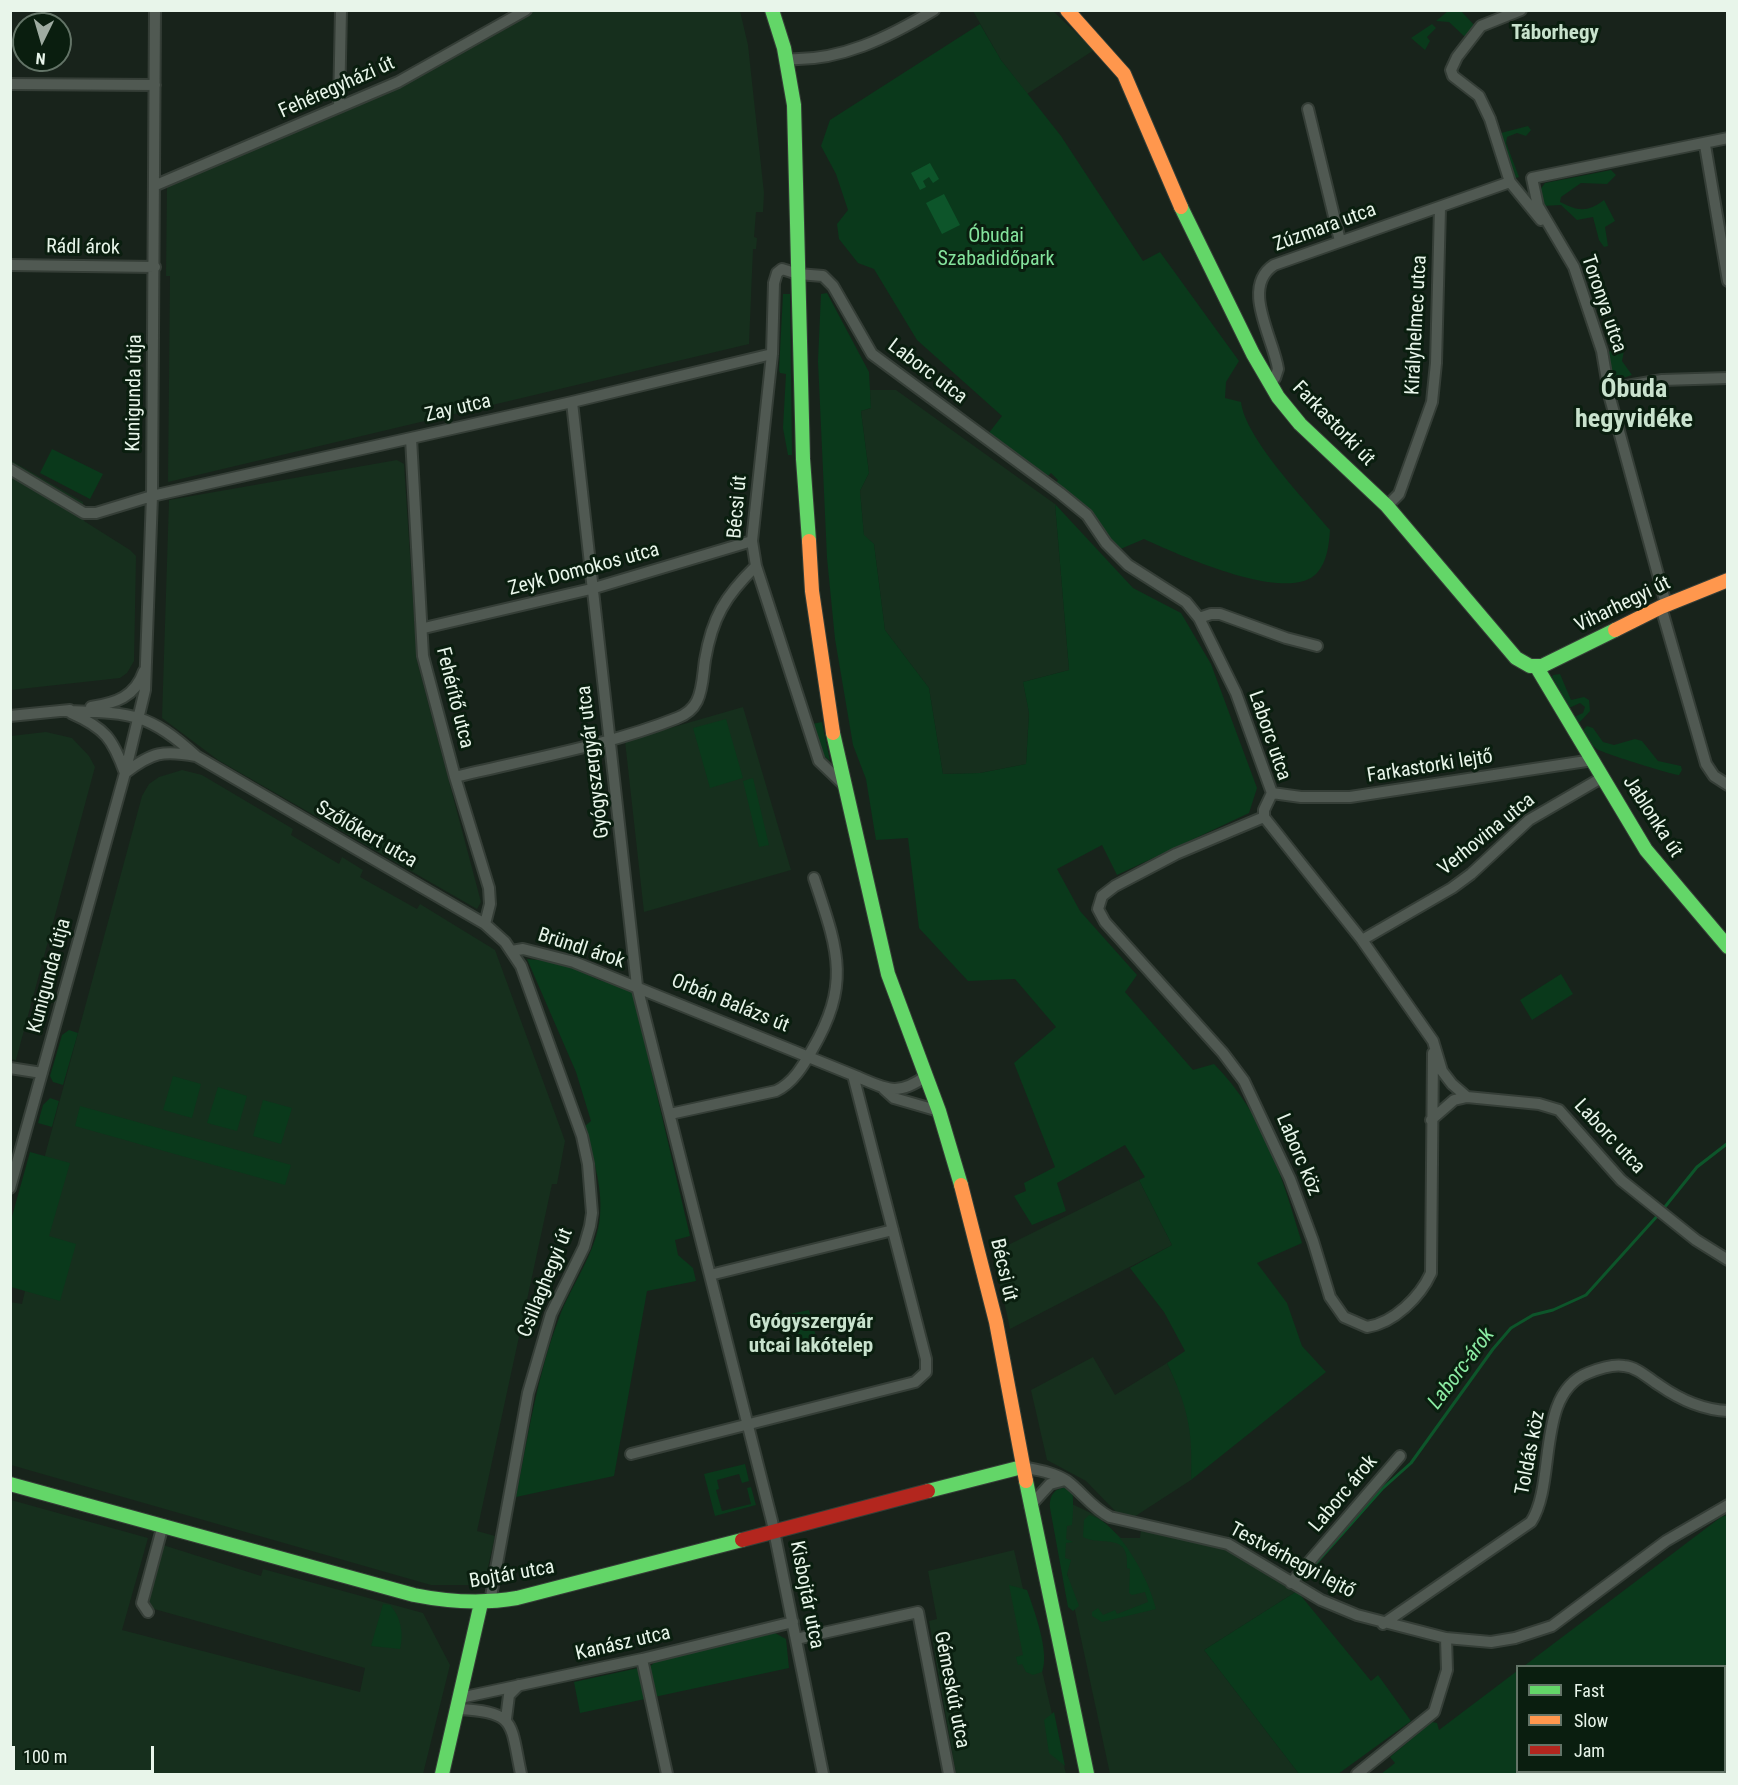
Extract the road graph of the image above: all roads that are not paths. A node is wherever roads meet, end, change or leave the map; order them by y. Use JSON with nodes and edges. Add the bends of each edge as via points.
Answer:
{"nodes":[{"id":1,"x":155,"y":10,"type":"edge"},
{"id":2,"x":341,"y":10,"type":"edge"},
{"id":3,"x":772,"y":10,"type":"edge"},
{"id":4,"x":783,"y":10,"type":"edge"},
{"id":5,"x":934,"y":10,"type":"edge"},
{"id":6,"x":1067,"y":10,"type":"edge"},
{"id":7,"x":1521,"y":10,"type":"edge"},
{"id":8,"x":523,"y":11,"type":"edge"},
{"id":9,"x":785,"y":53,"type":"junction"},
{"id":10,"x":10,"y":84,"type":"edge"},
{"id":11,"x":155,"y":85,"type":"junction"},
{"id":12,"x":339,"y":107,"type":"junction"},
{"id":13,"x":1308,"y":109,"type":"dead end"},
{"id":14,"x":1728,"y":138,"type":"edge"},
{"id":15,"x":1705,"y":145,"type":"junction"},
{"id":16,"x":1510,"y":182,"type":"junction"},
{"id":17,"x":156,"y":186,"type":"junction"},
{"id":18,"x":1440,"y":208,"type":"junction"},
{"id":19,"x":1549,"y":229,"type":"junction"},
{"id":20,"x":1340,"y":241,"type":"junction"},
{"id":21,"x":10,"y":265,"type":"edge"},
{"id":22,"x":154,"y":267,"type":"junction"},
{"id":23,"x":798,"y":274,"type":"junction"},
{"id":24,"x":1728,"y":281,"type":"edge"},
{"id":25,"x":772,"y":354,"type":"junction"},
{"id":26,"x":1728,"y":378,"type":"edge"},
{"id":27,"x":1269,"y":382,"type":"junction"},
{"id":28,"x":1610,"y":389,"type":"junction"},
{"id":29,"x":572,"y":402,"type":"junction"},
{"id":30,"x":411,"y":438,"type":"junction"},
{"id":31,"x":10,"y":469,"type":"edge"},
{"id":32,"x":152,"y":496,"type":"junction"},
{"id":33,"x":1387,"y":506,"type":"junction"},
{"id":34,"x":752,"y":541,"type":"junction"},
{"id":35,"x":756,"y":566,"type":"junction"},
{"id":36,"x":1728,"y":580,"type":"edge"},
{"id":37,"x":591,"y":589,"type":"junction"},
{"id":38,"x":1664,"y":606,"type":"junction"},
{"id":39,"x":1199,"y":618,"type":"junction"},
{"id":40,"x":424,"y":628,"type":"junction"},
{"id":41,"x":1317,"y":646,"type":"dead end"},
{"id":42,"x":147,"y":663,"type":"junction"},
{"id":43,"x":1536,"y":666,"type":"junction"},
{"id":44,"x":65,"y":711,"type":"junction"},
{"id":45,"x":10,"y":716,"type":"edge"},
{"id":46,"x":140,"y":717,"type":"junction"},
{"id":47,"x":610,"y":738,"type":"junction"},
{"id":48,"x":196,"y":756,"type":"junction"},
{"id":49,"x":1593,"y":760,"type":"junction"},
{"id":50,"x":125,"y":773,"type":"junction"},
{"id":51,"x":455,"y":777,"type":"junction"},
{"id":52,"x":1603,"y":777,"type":"junction"},
{"id":53,"x":843,"y":784,"type":"junction"},
{"id":54,"x":1728,"y":785,"type":"edge"},
{"id":55,"x":1272,"y":793,"type":"junction"},
{"id":56,"x":1264,"y":817,"type":"junction"},
{"id":57,"x":814,"y":878,"type":"dead end"},
{"id":58,"x":485,"y":924,"type":"junction"},
{"id":59,"x":1362,"y":940,"type":"junction"},
{"id":60,"x":1728,"y":947,"type":"edge"},
{"id":61,"x":512,"y":951,"type":"junction"},
{"id":62,"x":637,"y":986,"type":"junction"},
{"id":63,"x":1433,"y":1041,"type":"junction"},
{"id":64,"x":809,"y":1056,"type":"junction"},
{"id":65,"x":10,"y":1068,"type":"edge"},
{"id":66,"x":42,"y":1073,"type":"junction"},
{"id":67,"x":853,"y":1075,"type":"junction"},
{"id":68,"x":926,"y":1076,"type":"junction"},
{"id":69,"x":882,"y":1086,"type":"junction"},
{"id":70,"x":1467,"y":1097,"type":"junction"},
{"id":71,"x":939,"y":1111,"type":"junction"},
{"id":72,"x":670,"y":1114,"type":"junction"},
{"id":73,"x":1431,"y":1120,"type":"junction"},
{"id":74,"x":10,"y":1188,"type":"edge"},
{"id":75,"x":893,"y":1230,"type":"junction"},
{"id":76,"x":1728,"y":1260,"type":"edge"},
{"id":77,"x":710,"y":1275,"type":"junction"},
{"id":78,"x":1728,"y":1411,"type":"edge"},
{"id":79,"x":748,"y":1424,"type":"junction"},
{"id":80,"x":630,"y":1454,"type":"dead end"},
{"id":81,"x":1400,"y":1456,"type":"dead end"},
{"id":82,"x":1022,"y":1467,"type":"junction"},
{"id":83,"x":1065,"y":1480,"type":"junction"},
{"id":84,"x":10,"y":1484,"type":"edge"},
{"id":85,"x":1728,"y":1505,"type":"edge"},
{"id":86,"x":1030,"y":1506,"type":"junction"},
{"id":87,"x":163,"y":1525,"type":"junction"},
{"id":88,"x":775,"y":1532,"type":"junction"},
{"id":89,"x":1292,"y":1583,"type":"junction"},
{"id":90,"x":485,"y":1603,"type":"junction"},
{"id":91,"x":148,"y":1612,"type":"dead end"},
{"id":92,"x":793,"y":1622,"type":"junction"},
{"id":93,"x":1383,"y":1624,"type":"junction"},
{"id":94,"x":1446,"y":1638,"type":"junction"},
{"id":95,"x":796,"y":1639,"type":"junction"},
{"id":96,"x":642,"y":1659,"type":"junction"},
{"id":97,"x":519,"y":1685,"type":"junction"},
{"id":98,"x":459,"y":1703,"type":"junction"},
{"id":99,"x":506,"y":1719,"type":"junction"},
{"id":100,"x":442,"y":1774,"type":"edge"},
{"id":101,"x":521,"y":1774,"type":"edge"},
{"id":102,"x":667,"y":1774,"type":"edge"},
{"id":103,"x":824,"y":1774,"type":"edge"},
{"id":104,"x":949,"y":1774,"type":"edge"},
{"id":105,"x":1087,"y":1774,"type":"edge"},
{"id":106,"x":1357,"y":1774,"type":"edge"}],
"edges":[{"from":1,"to":11,"type":"street","name":"Kunigunda útja"},
{"from":2,"to":12,"type":"street"},
{"from":3,"to":9,"type":"street","name":"Bécsi út"},
{"from":4,"to":9,"type":"street","name":"Bécsi út"},
{"from":5,"to":9,"type":"street","via":[[873,44],[802,60]]},
{"from":6,"to":27,"type":"street","name":"Farkastorki út","via":[[1117,64],[1128,82],[1180,205]]},
{"from":7,"to":16,"type":"street","name":"Toronya utca","via":[[1481,26],[1451,70],[1453,76],[1479,96]]},
{"from":8,"to":12,"type":"street","name":"Fehéregyházi út","via":[[398,82]]},
{"from":9,"to":23,"type":"street","name":"Bécsi út","via":[[796,141]]},
{"from":10,"to":11,"type":"street"},
{"from":11,"to":17,"type":"street","name":"Kunigunda útja"},
{"from":12,"to":17,"type":"street","name":"Fehéregyházi út"},
{"from":13,"to":20,"type":"street"},
{"from":14,"to":15,"type":"street"},
{"from":15,"to":19,"type":"street","name":"Toronya utca","via":[[1532,178],[1538,206]]},
{"from":15,"to":24,"type":"street"},
{"from":16,"to":18,"type":"street","name":"Zúzmara utca"},
{"from":16,"to":19,"type":"street","name":"Toronya utca"},
{"from":17,"to":22,"type":"street","name":"Kunigunda útja"},
{"from":18,"to":20,"type":"street","name":"Zúzmara utca"},
{"from":18,"to":33,"type":"street","name":"Királyhelmec utca","via":[[1432,402],[1399,494]]},
{"from":19,"to":28,"type":"street","name":"Toronya utca","via":[[1574,267],[1602,351]]},
{"from":20,"to":27,"type":"street","name":"Zúzmara utca","via":[[1265,270],[1260,304],[1278,369]]},
{"from":21,"to":22,"type":"street","name":"Rádl árok"},
{"from":22,"to":32,"type":"street","name":"Kunigunda útja"},
{"from":23,"to":25,"type":"street","name":"Bécsi út","via":[[783,269],[775,277]]},
{"from":23,"to":39,"type":"street","name":"Laborc utca","via":[[823,276],[872,354],[1060,493],[1087,515],[1128,566],[1186,602]]},
{"from":23,"to":53,"type":"street","name":"Bécsi út","via":[[812,591]]},
{"from":25,"to":29,"type":"street","name":"Zay utca"},
{"from":25,"to":34,"type":"street","name":"Bécsi út"},
{"from":26,"to":28,"type":"street","via":[[1662,380]]},
{"from":27,"to":33,"type":"street","name":"Farkastorki út","via":[[1300,424]]},
{"from":28,"to":38,"type":"street","name":"Toronya utca"},
{"from":29,"to":30,"type":"street","name":"Zay utca"},
{"from":29,"to":37,"type":"street","name":"Gyógyszergyár utca"},
{"from":30,"to":32,"type":"street","name":"Zay utca"},
{"from":30,"to":40,"type":"street","name":"Fehérítő utca"},
{"from":31,"to":32,"type":"street","name":"Zay utca","via":[[84,513]]},
{"from":32,"to":42,"type":"street","name":"Kunigunda útja"},
{"from":33,"to":43,"type":"street","name":"Farkastorki út","via":[[1516,657],[1524,664]]},
{"from":34,"to":35,"type":"street","name":"Bécsi út"},
{"from":34,"to":37,"type":"street","name":"Zeyk Domokos utca"},
{"from":35,"to":47,"type":"street","via":[[718,611],[710,630],[700,693],[690,711]]},
{"from":35,"to":53,"type":"street","name":"Bécsi út","via":[[819,761]]},
{"from":36,"to":38,"type":"street","name":"Viharhegyi út"},
{"from":37,"to":40,"type":"street","name":"Zeyk Domokos utca"},
{"from":37,"to":47,"type":"street","name":"Gyógyszergyár utca"},
{"from":38,"to":43,"type":"street","name":"Viharhegyi út"},
{"from":38,"to":54,"type":"street","name":"Toronya utca","via":[[1708,768]]},
{"from":39,"to":41,"type":"street","via":[[1220,614]]},
{"from":39,"to":55,"type":"street","name":"Laborc utca","via":[[1236,693]]},
{"from":40,"to":51,"type":"street","name":"Fehérítő utca","via":[[423,656]]},
{"from":42,"to":44,"type":"street","name":"Szőlőkert utca","via":[[142,677],[126,697],[106,705]]},
{"from":42,"to":46,"type":"street","name":"Kunigunda útja"},
{"from":43,"to":49,"type":"street","name":"Farkastorki út"},
{"from":44,"to":45,"type":"street","name":"Szőlőkert utca"},
{"from":44,"to":46,"type":"street","name":"Szőlőkert utca"},
{"from":44,"to":50,"type":"street","via":[[105,732]]},
{"from":46,"to":48,"type":"street","name":"Szőlőkert utca","via":[[168,731]]},
{"from":46,"to":50,"type":"street","name":"Kunigunda útja"},
{"from":47,"to":51,"type":"street"},
{"from":47,"to":62,"type":"street","name":"Gyógyszergyár utca"},
{"from":48,"to":50,"type":"street","name":"Szőlőkert utca","via":[[167,751],[149,756]]},
{"from":48,"to":58,"type":"street","name":"Szőlőkert utca"},
{"from":49,"to":52,"type":"street","name":"Jablonka út"},
{"from":49,"to":55,"type":"street","name":"Farkastorki lejtő","via":[[1350,797]]},
{"from":50,"to":66,"type":"street","name":"Kunigunda útja"},
{"from":51,"to":58,"type":"street","name":"Fehérítő utca","via":[[489,888]]},
{"from":52,"to":59,"type":"street","name":"Verhovina utca","via":[[1529,820],[1452,888]]},
{"from":52,"to":60,"type":"street","name":"Jablonka út","via":[[1646,850]]},
{"from":53,"to":68,"type":"street","name":"Bécsi út","via":[[888,974]]},
{"from":55,"to":56,"type":"street","name":"Laborc utca"},
{"from":56,"to":59,"type":"street"},
{"from":56,"to":73,"type":"street","name":"Laborc köz","via":[[1176,854],[1115,886],[1102,896],[1098,909],[1104,922],[1244,1081],[1290,1179],[1330,1297],[1344,1317],[1358,1324],[1372,1326],[1393,1316],[1419,1293],[1431,1273]]},
{"from":57,"to":64,"type":"street","via":[[835,942],[838,982],[831,1011]]},
{"from":58,"to":61,"type":"street","name":"Szőlőkert utca"},
{"from":59,"to":63,"type":"street"},
{"from":61,"to":62,"type":"street","name":"Bründl árok","via":[[523,949],[557,956]]},
{"from":61,"to":90,"type":"street","name":"Csillaghegyi út","via":[[530,986],[582,1136],[592,1213],[584,1247],[551,1314],[528,1393]]},
{"from":62,"to":64,"type":"street","name":"Orbán Balázs út"},
{"from":62,"to":72,"type":"street","name":"Gyógyszergyár utca"},
{"from":63,"to":70,"type":"street","via":[[1447,1079]]},
{"from":63,"to":73,"type":"street","name":"Laborc köz"},
{"from":64,"to":67,"type":"street","name":"Orbán Balázs út"},
{"from":64,"to":72,"type":"street","via":[[789,1082],[762,1095]]},
{"from":65,"to":66,"type":"street"},
{"from":66,"to":74,"type":"street","name":"Kunigunda útja"},
{"from":67,"to":69,"type":"street","name":"Orbán Balázs út"},
{"from":67,"to":75,"type":"street"},
{"from":68,"to":69,"type":"street","name":"Orbán Balázs út","via":[[903,1090]]},
{"from":68,"to":71,"type":"street","name":"Bécsi út"},
{"from":69,"to":71,"type":"street","name":"Orbán Balázs út","via":[[894,1098]]},
{"from":70,"to":73,"type":"street","via":[[1454,1100]]},
{"from":70,"to":76,"type":"street","name":"Laborc utca","via":[[1539,1104],[1559,1110],[1621,1180],[1696,1240]]},
{"from":71,"to":82,"type":"street","name":"Bécsi út","via":[[970,1214],[993,1312]]},
{"from":72,"to":77,"type":"street","name":"Gyógyszergyár utca"},
{"from":75,"to":77,"type":"street"},
{"from":75,"to":79,"type":"street","via":[[926,1372],[915,1382]]},
{"from":77,"to":79,"type":"street","name":"Gyógyszergyár utca"},
{"from":78,"to":93,"type":"street","name":"Toldás köz","via":[[1701,1406],[1624,1366],[1581,1377],[1567,1391],[1555,1415],[1540,1499],[1531,1522]]},
{"from":79,"to":80,"type":"street"},
{"from":79,"to":88,"type":"street","name":"Kisbojtár utca"},
{"from":81,"to":89,"type":"street","name":"Laborc árok"},
{"from":82,"to":83,"type":"street","name":"Testvérhegyi lejtő"},
{"from":82,"to":86,"type":"street","name":"Bécsi út"},
{"from":82,"to":88,"type":"street","name":"Bojtár utca"},
{"from":83,"to":86,"type":"street","via":[[1044,1489]]},
{"from":83,"to":89,"type":"street","name":"Testvérhegyi lejtő","via":[[1110,1517],[1228,1544]]},
{"from":84,"to":87,"type":"street","name":"Bojtár utca"},
{"from":85,"to":94,"type":"street","name":"Testvérhegyi lejtő","via":[[1666,1541],[1552,1626],[1501,1641]]},
{"from":86,"to":105,"type":"street","name":"Bécsi út"},
{"from":87,"to":90,"type":"street","name":"Bojtár utca","via":[[414,1594],[450,1602]]},
{"from":87,"to":91,"type":"street","via":[[142,1603]]},
{"from":88,"to":90,"type":"street","name":"Bojtár utca"},
{"from":88,"to":92,"type":"street","name":"Kisbojtár utca"},
{"from":89,"to":93,"type":"street","name":"Testvérhegyi lejtő","via":[[1338,1608]]},
{"from":90,"to":98,"type":"street","name":"Csillaghegyi út"},
{"from":92,"to":95,"type":"street","name":"Kisbojtár utca"},
{"from":92,"to":96,"type":"street","name":"Kanász utca"},
{"from":93,"to":94,"type":"street","name":"Testvérhegyi lejtő"},
{"from":94,"to":106,"type":"street","via":[[1448,1670],[1434,1712]]},
{"from":95,"to":103,"type":"street","name":"Kisbojtár utca"},
{"from":95,"to":104,"type":"street","name":"Gémeskút utca","via":[[918,1612]]},
{"from":96,"to":97,"type":"street","name":"Kanász utca"},
{"from":96,"to":102,"type":"street"},
{"from":97,"to":98,"type":"street","name":"Kanász utca"},
{"from":97,"to":99,"type":"street","via":[[509,1695]]},
{"from":98,"to":99,"type":"street"},
{"from":98,"to":100,"type":"street","name":"Csillaghegyi út"},
{"from":99,"to":101,"type":"street"}]}
